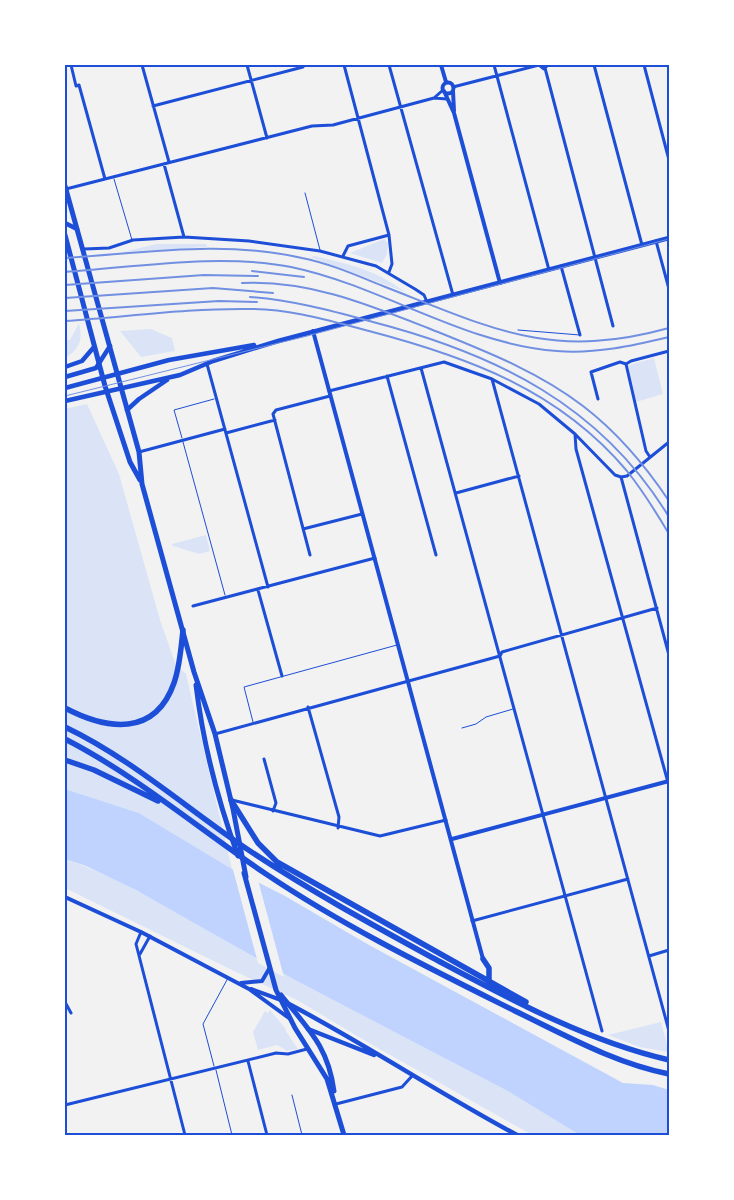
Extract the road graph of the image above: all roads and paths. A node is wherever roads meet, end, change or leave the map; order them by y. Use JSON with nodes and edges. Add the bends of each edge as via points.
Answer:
{"nodes":[{"id":1,"x":70,"y":65,"type":"edge"},
{"id":2,"x":142,"y":65,"type":"edge"},
{"id":3,"x":248,"y":65,"type":"edge"},
{"id":4,"x":344,"y":65,"type":"edge"},
{"id":5,"x":389,"y":65,"type":"edge"},
{"id":6,"x":442,"y":65,"type":"edge"},
{"id":7,"x":494,"y":65,"type":"edge"},
{"id":8,"x":539,"y":65,"type":"edge"},
{"id":9,"x":594,"y":65,"type":"edge"},
{"id":10,"x":644,"y":65,"type":"edge"},
{"id":11,"x":303,"y":67,"type":"dead end"},
{"id":12,"x":547,"y":67,"type":"edge"},
{"id":13,"x":496,"y":75,"type":"junction"},
{"id":14,"x":252,"y":80,"type":"junction"},
{"id":15,"x":446,"y":82,"type":"junction"},
{"id":16,"x":453,"y":88,"type":"junction"},
{"id":17,"x":443,"y":91,"type":"junction"},
{"id":18,"x":434,"y":98,"type":"junction"},
{"id":19,"x":447,"y":99,"type":"junction"},
{"id":20,"x":153,"y":106,"type":"junction"},
{"id":21,"x":401,"y":107,"type":"junction"},
{"id":22,"x":454,"y":113,"type":"junction"},
{"id":23,"x":358,"y":118,"type":"junction"},
{"id":24,"x":267,"y":138,"type":"junction"},
{"id":25,"x":669,"y":160,"type":"edge"},
{"id":26,"x":168,"y":162,"type":"junction"},
{"id":27,"x":164,"y":164,"type":"junction"},
{"id":28,"x":113,"y":177,"type":"junction"},
{"id":29,"x":105,"y":178,"type":"junction"},
{"id":30,"x":65,"y":187,"type":"edge"},
{"id":31,"x":305,"y":193,"type":"dead end"},
{"id":32,"x":65,"y":223,"type":"edge"},
{"id":33,"x":78,"y":230,"type":"junction"},
{"id":34,"x":65,"y":235,"type":"edge"},
{"id":35,"x":389,"y":235,"type":"junction"},
{"id":36,"x":184,"y":237,"type":"junction"},
{"id":37,"x":669,"y":238,"type":"edge"},
{"id":38,"x":133,"y":240,"type":"junction"},
{"id":39,"x":656,"y":241,"type":"junction"},
{"id":40,"x":642,"y":245,"type":"junction"},
{"id":41,"x":67,"y":247,"type":"edge"},
{"id":42,"x":84,"y":249,"type":"junction"},
{"id":43,"x":320,"y":251,"type":"junction"},
{"id":44,"x":343,"y":256,"type":"junction"},
{"id":45,"x":594,"y":258,"type":"junction"},
{"id":46,"x":561,"y":266,"type":"junction"},
{"id":47,"x":549,"y":270,"type":"junction"},
{"id":48,"x":389,"y":272,"type":"junction"},
{"id":49,"x":500,"y":283,"type":"junction"},
{"id":50,"x":669,"y":289,"type":"edge"},
{"id":51,"x":453,"y":295,"type":"junction"},
{"id":52,"x":428,"y":302,"type":"junction"},
{"id":53,"x":613,"y":326,"type":"dead end"},
{"id":54,"x":518,"y":330,"type":"dead end"},
{"id":55,"x":313,"y":331,"type":"junction"},
{"id":56,"x":580,"y":335,"type":"joint"},
{"id":57,"x":278,"y":341,"type":"junction"},
{"id":58,"x":110,"y":346,"type":"junction"},
{"id":59,"x":94,"y":347,"type":"junction"},
{"id":60,"x":669,"y":351,"type":"edge"},
{"id":61,"x":207,"y":364,"type":"junction"},
{"id":62,"x":626,"y":364,"type":"junction"},
{"id":63,"x":99,"y":365,"type":"junction"},
{"id":64,"x":65,"y":367,"type":"edge"},
{"id":65,"x":422,"y":368,"type":"junction"},
{"id":66,"x":118,"y":373,"type":"junction"},
{"id":67,"x":388,"y":376,"type":"junction"},
{"id":68,"x":65,"y":377,"type":"edge"},
{"id":69,"x":175,"y":377,"type":"junction"},
{"id":70,"x":102,"y":378,"type":"junction"},
{"id":71,"x":492,"y":379,"type":"junction"},
{"id":72,"x":65,"y":388,"type":"edge"},
{"id":73,"x":122,"y":388,"type":"junction"},
{"id":74,"x":107,"y":391,"type":"junction"},
{"id":75,"x":329,"y":394,"type":"junction"},
{"id":76,"x":217,"y":399,"type":"junction"},
{"id":77,"x":598,"y":399,"type":"dead end"},
{"id":78,"x":65,"y":401,"type":"edge"},
{"id":79,"x":127,"y":410,"type":"junction"},
{"id":80,"x":275,"y":420,"type":"junction"},
{"id":81,"x":226,"y":431,"type":"junction"},
{"id":82,"x":576,"y":434,"type":"junction"},
{"id":83,"x":183,"y":440,"type":"junction"},
{"id":84,"x":669,"y":442,"type":"edge"},
{"id":85,"x":139,"y":452,"type":"junction"},
{"id":86,"x":650,"y":457,"type":"junction"},
{"id":87,"x":519,"y":476,"type":"junction"},
{"id":88,"x":620,"y":477,"type":"junction"},
{"id":89,"x":142,"y":484,"type":"junction"},
{"id":90,"x":456,"y":493,"type":"junction"},
{"id":91,"x":362,"y":514,"type":"junction"},
{"id":92,"x":304,"y":529,"type":"junction"},
{"id":93,"x":310,"y":555,"type":"dead end"},
{"id":94,"x":436,"y":555,"type":"dead end"},
{"id":95,"x":375,"y":558,"type":"junction"},
{"id":96,"x":268,"y":587,"type":"junction"},
{"id":97,"x":258,"y":590,"type":"junction"},
{"id":98,"x":226,"y":598,"type":"junction"},
{"id":99,"x":193,"y":606,"type":"dead end"},
{"id":100,"x":656,"y":608,"type":"junction"},
{"id":101,"x":622,"y":618,"type":"junction"},
{"id":102,"x":182,"y":630,"type":"junction"},
{"id":103,"x":562,"y":636,"type":"junction"},
{"id":104,"x":398,"y":645,"type":"junction"},
{"id":105,"x":669,"y":654,"type":"edge"},
{"id":106,"x":500,"y":656,"type":"junction"},
{"id":107,"x":194,"y":672,"type":"junction"},
{"id":108,"x":282,"y":676,"type":"junction"},
{"id":109,"x":407,"y":681,"type":"junction"},
{"id":110,"x":308,"y":707,"type":"junction"},
{"id":111,"x":65,"y":708,"type":"edge"},
{"id":112,"x":514,"y":709,"type":"junction"},
{"id":113,"x":253,"y":723,"type":"junction"},
{"id":114,"x":65,"y":727,"type":"edge"},
{"id":115,"x":462,"y":728,"type":"dead end"},
{"id":116,"x":215,"y":734,"type":"junction"},
{"id":117,"x":65,"y":739,"type":"edge"},
{"id":118,"x":264,"y":759,"type":"dead end"},
{"id":119,"x":65,"y":760,"type":"edge"},
{"id":120,"x":668,"y":781,"type":"edge"},
{"id":121,"x":669,"y":786,"type":"edge"},
{"id":122,"x":606,"y":798,"type":"junction"},
{"id":123,"x":231,"y":800,"type":"junction"},
{"id":124,"x":176,"y":810,"type":"junction"},
{"id":125,"x":273,"y":810,"type":"junction"},
{"id":126,"x":543,"y":815,"type":"junction"},
{"id":127,"x":446,"y":820,"type":"junction"},
{"id":128,"x":338,"y":828,"type":"junction"},
{"id":129,"x":452,"y":839,"type":"junction"},
{"id":130,"x":243,"y":867,"type":"junction"},
{"id":131,"x":628,"y":879,"type":"junction"},
{"id":132,"x":65,"y":896,"type":"edge"},
{"id":133,"x":565,"y":896,"type":"junction"},
{"id":134,"x":472,"y":921,"type":"junction"},
{"id":135,"x":141,"y":932,"type":"junction"},
{"id":136,"x":150,"y":936,"type":"junction"},
{"id":137,"x":669,"y":950,"type":"edge"},
{"id":138,"x":140,"y":954,"type":"junction"},
{"id":139,"x":649,"y":956,"type":"junction"},
{"id":140,"x":484,"y":960,"type":"joint"},
{"id":141,"x":270,"y":975,"type":"junction"},
{"id":142,"x":229,"y":978,"type":"junction"},
{"id":143,"x":489,"y":981,"type":"junction"},
{"id":144,"x":239,"y":983,"type":"junction"},
{"id":145,"x":276,"y":988,"type":"junction"},
{"id":146,"x":249,"y":989,"type":"junction"},
{"id":147,"x":281,"y":1000,"type":"junction"},
{"id":148,"x":65,"y":1002,"type":"edge"},
{"id":149,"x":288,"y":1004,"type":"junction"},
{"id":150,"x":71,"y":1013,"type":"dead end"},
{"id":151,"x":289,"y":1018,"type":"junction"},
{"id":152,"x":308,"y":1029,"type":"junction"},
{"id":153,"x":578,"y":1029,"type":"junction"},
{"id":154,"x":602,"y":1031,"type":"dead end"},
{"id":155,"x":669,"y":1031,"type":"edge"},
{"id":156,"x":309,"y":1049,"type":"junction"},
{"id":157,"x":669,"y":1060,"type":"edge"},
{"id":158,"x":248,"y":1061,"type":"junction"},
{"id":159,"x":387,"y":1061,"type":"junction"},
{"id":160,"x":215,"y":1069,"type":"junction"},
{"id":161,"x":669,"y":1074,"type":"edge"},
{"id":162,"x":412,"y":1076,"type":"junction"},
{"id":163,"x":171,"y":1079,"type":"junction"},
{"id":164,"x":292,"y":1095,"type":"dead end"},
{"id":165,"x":336,"y":1104,"type":"junction"},
{"id":166,"x":65,"y":1105,"type":"edge"},
{"id":167,"x":185,"y":1135,"type":"edge"},
{"id":168,"x":232,"y":1135,"type":"edge"},
{"id":169,"x":267,"y":1135,"type":"edge"},
{"id":170,"x":302,"y":1135,"type":"edge"},
{"id":171,"x":344,"y":1135,"type":"edge"},
{"id":172,"x":517,"y":1135,"type":"edge"}],
"edges":[{"from":1,"to":29,"type":"street","via":[[76,86],[79,85]]},
{"from":2,"to":20,"type":"street"},
{"from":3,"to":14,"type":"street"},
{"from":4,"to":23,"type":"street"},
{"from":5,"to":21,"type":"street"},
{"from":6,"to":15,"type":"street"},
{"from":7,"to":13,"type":"street"},
{"from":8,"to":12,"type":"street"},
{"from":8,"to":13,"type":"street"},
{"from":9,"to":40,"type":"street"},
{"from":10,"to":25,"type":"street"},
{"from":11,"to":14,"type":"street"},
{"from":12,"to":45,"type":"street"},
{"from":13,"to":16,"type":"street"},
{"from":13,"to":47,"type":"street"},
{"from":14,"to":20,"type":"street"},
{"from":14,"to":24,"type":"street"},
{"from":15,"to":16,"type":"street"},
{"from":15,"to":17,"type":"street"},
{"from":16,"to":17,"type":"street","via":[[449,93]]},
{"from":16,"to":22,"type":"street"},
{"from":17,"to":18,"type":"street"},
{"from":17,"to":19,"type":"street"},
{"from":18,"to":19,"type":"street"},
{"from":18,"to":21,"type":"street"},
{"from":19,"to":22,"type":"street"},
{"from":20,"to":26,"type":"street"},
{"from":21,"to":23,"type":"street"},
{"from":21,"to":51,"type":"street"},
{"from":22,"to":49,"type":"street"},
{"from":23,"to":24,"type":"street"},
{"from":23,"to":35,"type":"street"},
{"from":24,"to":26,"type":"street"},
{"from":26,"to":27,"type":"street"},
{"from":27,"to":28,"type":"street"},
{"from":27,"to":36,"type":"street"},
{"from":28,"to":29,"type":"street"},
{"from":28,"to":38,"type":"lane"},
{"from":29,"to":30,"type":"street"},
{"from":30,"to":33,"type":"highway"},
{"from":31,"to":43,"type":"lane"},
{"from":32,"to":33,"type":"main road"},
{"from":33,"to":42,"type":"highway"},
{"from":34,"to":41,"type":"highway"},
{"from":35,"to":44,"type":"street","via":[[348,246]]},
{"from":35,"to":48,"type":"street","via":[[392,264]]},
{"from":36,"to":38,"type":"street"},
{"from":36,"to":43,"type":"street","via":[[238,240]]},
{"from":37,"to":39,"type":"main road"},
{"from":38,"to":42,"type":"street","via":[[109,248]]},
{"from":39,"to":40,"type":"main road"},
{"from":39,"to":50,"type":"street"},
{"from":40,"to":45,"type":"main road"},
{"from":41,"to":59,"type":"highway"},
{"from":42,"to":58,"type":"highway"},
{"from":43,"to":44,"type":"street"},
{"from":44,"to":48,"type":"street"},
{"from":45,"to":46,"type":"main road"},
{"from":45,"to":53,"type":"street"},
{"from":46,"to":47,"type":"main road"},
{"from":46,"to":56,"type":"street"},
{"from":47,"to":49,"type":"main road"},
{"from":48,"to":52,"type":"street","via":[[424,295]]},
{"from":49,"to":51,"type":"main road"},
{"from":51,"to":52,"type":"main road"},
{"from":52,"to":55,"type":"main road"},
{"from":54,"to":56,"type":"lane"},
{"from":55,"to":57,"type":"main road"},
{"from":55,"to":75,"type":"street"},
{"from":57,"to":61,"type":"main road"},
{"from":57,"to":66,"type":"main road","via":[[176,358]]},
{"from":58,"to":63,"type":"main road"},
{"from":58,"to":66,"type":"highway"},
{"from":59,"to":63,"type":"highway"},
{"from":59,"to":64,"type":"main road","via":[[82,361]]},
{"from":60,"to":62,"type":"street"},
{"from":61,"to":69,"type":"main road"},
{"from":61,"to":76,"type":"street"},
{"from":62,"to":77,"type":"street","via":[[620,362],[591,372]]},
{"from":62,"to":86,"type":"street"},
{"from":63,"to":68,"type":"main road"},
{"from":63,"to":70,"type":"highway"},
{"from":65,"to":67,"type":"street"},
{"from":65,"to":71,"type":"street","via":[[444,362]]},
{"from":65,"to":90,"type":"street"},
{"from":66,"to":70,"type":"main road"},
{"from":66,"to":73,"type":"highway"},
{"from":67,"to":75,"type":"street"},
{"from":67,"to":94,"type":"street"},
{"from":69,"to":73,"type":"main road"},
{"from":69,"to":79,"type":"main road","via":[[145,394]]},
{"from":70,"to":72,"type":"main road"},
{"from":70,"to":74,"type":"highway"},
{"from":71,"to":82,"type":"street","via":[[539,404]]},
{"from":71,"to":87,"type":"street"},
{"from":73,"to":74,"type":"main road"},
{"from":73,"to":79,"type":"highway"},
{"from":74,"to":78,"type":"main road"},
{"from":74,"to":89,"type":"highway","via":[[130,462]]},
{"from":75,"to":80,"type":"street","via":[[274,411]]},
{"from":75,"to":91,"type":"street"},
{"from":76,"to":81,"type":"street"},
{"from":76,"to":83,"type":"lane","via":[[174,410]]},
{"from":79,"to":85,"type":"highway"},
{"from":80,"to":81,"type":"street"},
{"from":80,"to":92,"type":"street"},
{"from":81,"to":83,"type":"street"},
{"from":81,"to":96,"type":"street"},
{"from":82,"to":88,"type":"street"},
{"from":82,"to":101,"type":"street","via":[[576,449]]},
{"from":83,"to":85,"type":"street"},
{"from":83,"to":98,"type":"lane"},
{"from":84,"to":86,"type":"street"},
{"from":85,"to":89,"type":"highway"},
{"from":86,"to":88,"type":"street","via":[[627,476]]},
{"from":87,"to":90,"type":"street"},
{"from":87,"to":103,"type":"street"},
{"from":88,"to":100,"type":"street"},
{"from":89,"to":102,"type":"highway"},
{"from":90,"to":106,"type":"street"},
{"from":91,"to":92,"type":"street"},
{"from":91,"to":95,"type":"street"},
{"from":92,"to":93,"type":"street"},
{"from":95,"to":96,"type":"street"},
{"from":95,"to":104,"type":"street"},
{"from":96,"to":97,"type":"street"},
{"from":97,"to":98,"type":"street"},
{"from":97,"to":108,"type":"street"},
{"from":98,"to":99,"type":"street"},
{"from":100,"to":101,"type":"street"},
{"from":100,"to":105,"type":"street"},
{"from":101,"to":103,"type":"street"},
{"from":101,"to":120,"type":"street"},
{"from":102,"to":107,"type":"highway"},
{"from":102,"to":111,"type":"highway","via":[[174,683],[165,702],[149,718],[128,725],[109,724]]},
{"from":103,"to":106,"type":"street","via":[[502,652]]},
{"from":103,"to":122,"type":"street"},
{"from":104,"to":108,"type":"lane"},
{"from":104,"to":109,"type":"street"},
{"from":106,"to":109,"type":"street"},
{"from":106,"to":112,"type":"street"},
{"from":107,"to":116,"type":"highway"},
{"from":107,"to":130,"type":"highway","via":[[205,744],[224,814]]},
{"from":108,"to":113,"type":"lane","via":[[244,687]]},
{"from":109,"to":110,"type":"street"},
{"from":109,"to":127,"type":"street"},
{"from":110,"to":113,"type":"street"},
{"from":110,"to":128,"type":"street","via":[[338,817]]},
{"from":112,"to":115,"type":"lane"},
{"from":112,"to":126,"type":"street"},
{"from":113,"to":116,"type":"street"},
{"from":114,"to":153,"type":"highway","via":[[134,767],[281,872],[330,902],[534,1010]]},
{"from":116,"to":123,"type":"highway"},
{"from":117,"to":124,"type":"highway"},
{"from":118,"to":125,"type":"street","via":[[276,803]]},
{"from":119,"to":124,"type":"highway","via":[[94,770]]},
{"from":120,"to":121,"type":"street"},
{"from":120,"to":122,"type":"street"},
{"from":122,"to":126,"type":"street"},
{"from":122,"to":131,"type":"street"},
{"from":123,"to":125,"type":"street"},
{"from":123,"to":130,"type":"highway"},
{"from":123,"to":143,"type":"highway","via":[[258,842],[277,862]]},
{"from":124,"to":161,"type":"highway","via":[[299,895],[457,982],[586,1046],[634,1065]]},
{"from":125,"to":128,"type":"street"},
{"from":126,"to":129,"type":"street"},
{"from":126,"to":133,"type":"street"},
{"from":127,"to":128,"type":"street","via":[[386,836]]},
{"from":127,"to":129,"type":"street"},
{"from":129,"to":134,"type":"street"},
{"from":130,"to":141,"type":"highway"},
{"from":131,"to":133,"type":"street"},
{"from":131,"to":139,"type":"street"},
{"from":132,"to":135,"type":"street"},
{"from":133,"to":134,"type":"street"},
{"from":133,"to":154,"type":"street"},
{"from":134,"to":140,"type":"street"},
{"from":135,"to":136,"type":"street"},
{"from":135,"to":138,"type":"street","via":[[136,944]]},
{"from":136,"to":138,"type":"street"},
{"from":136,"to":142,"type":"street"},
{"from":137,"to":139,"type":"street"},
{"from":138,"to":163,"type":"street"},
{"from":139,"to":155,"type":"street"},
{"from":140,"to":143,"type":"highway","via":[[489,968]]},
{"from":141,"to":144,"type":"street","via":[[260,982]]},
{"from":141,"to":145,"type":"highway"},
{"from":142,"to":144,"type":"street"},
{"from":142,"to":160,"type":"lane","via":[[203,1024]]},
{"from":143,"to":153,"type":"highway"},
{"from":144,"to":146,"type":"street"},
{"from":145,"to":147,"type":"highway"},
{"from":145,"to":149,"type":"highway"},
{"from":146,"to":147,"type":"street"},
{"from":146,"to":151,"type":"street"},
{"from":147,"to":149,"type":"highway"},
{"from":147,"to":151,"type":"highway"},
{"from":148,"to":150,"type":"street"},
{"from":149,"to":152,"type":"highway"},
{"from":149,"to":159,"type":"main road"},
{"from":151,"to":152,"type":"highway"},
{"from":151,"to":156,"type":"highway"},
{"from":152,"to":159,"type":"main road"},
{"from":152,"to":165,"type":"highway","via":[[328,1061]]},
{"from":153,"to":157,"type":"highway"},
{"from":156,"to":158,"type":"street"},
{"from":156,"to":165,"type":"highway","via":[[324,1073]]},
{"from":158,"to":160,"type":"street"},
{"from":158,"to":169,"type":"street"},
{"from":159,"to":162,"type":"main road"},
{"from":160,"to":163,"type":"street"},
{"from":160,"to":168,"type":"lane"},
{"from":162,"to":165,"type":"street","via":[[402,1087]]},
{"from":162,"to":172,"type":"main road"},
{"from":163,"to":166,"type":"street"},
{"from":163,"to":167,"type":"street"},
{"from":164,"to":170,"type":"lane"},
{"from":165,"to":171,"type":"highway"}]}
